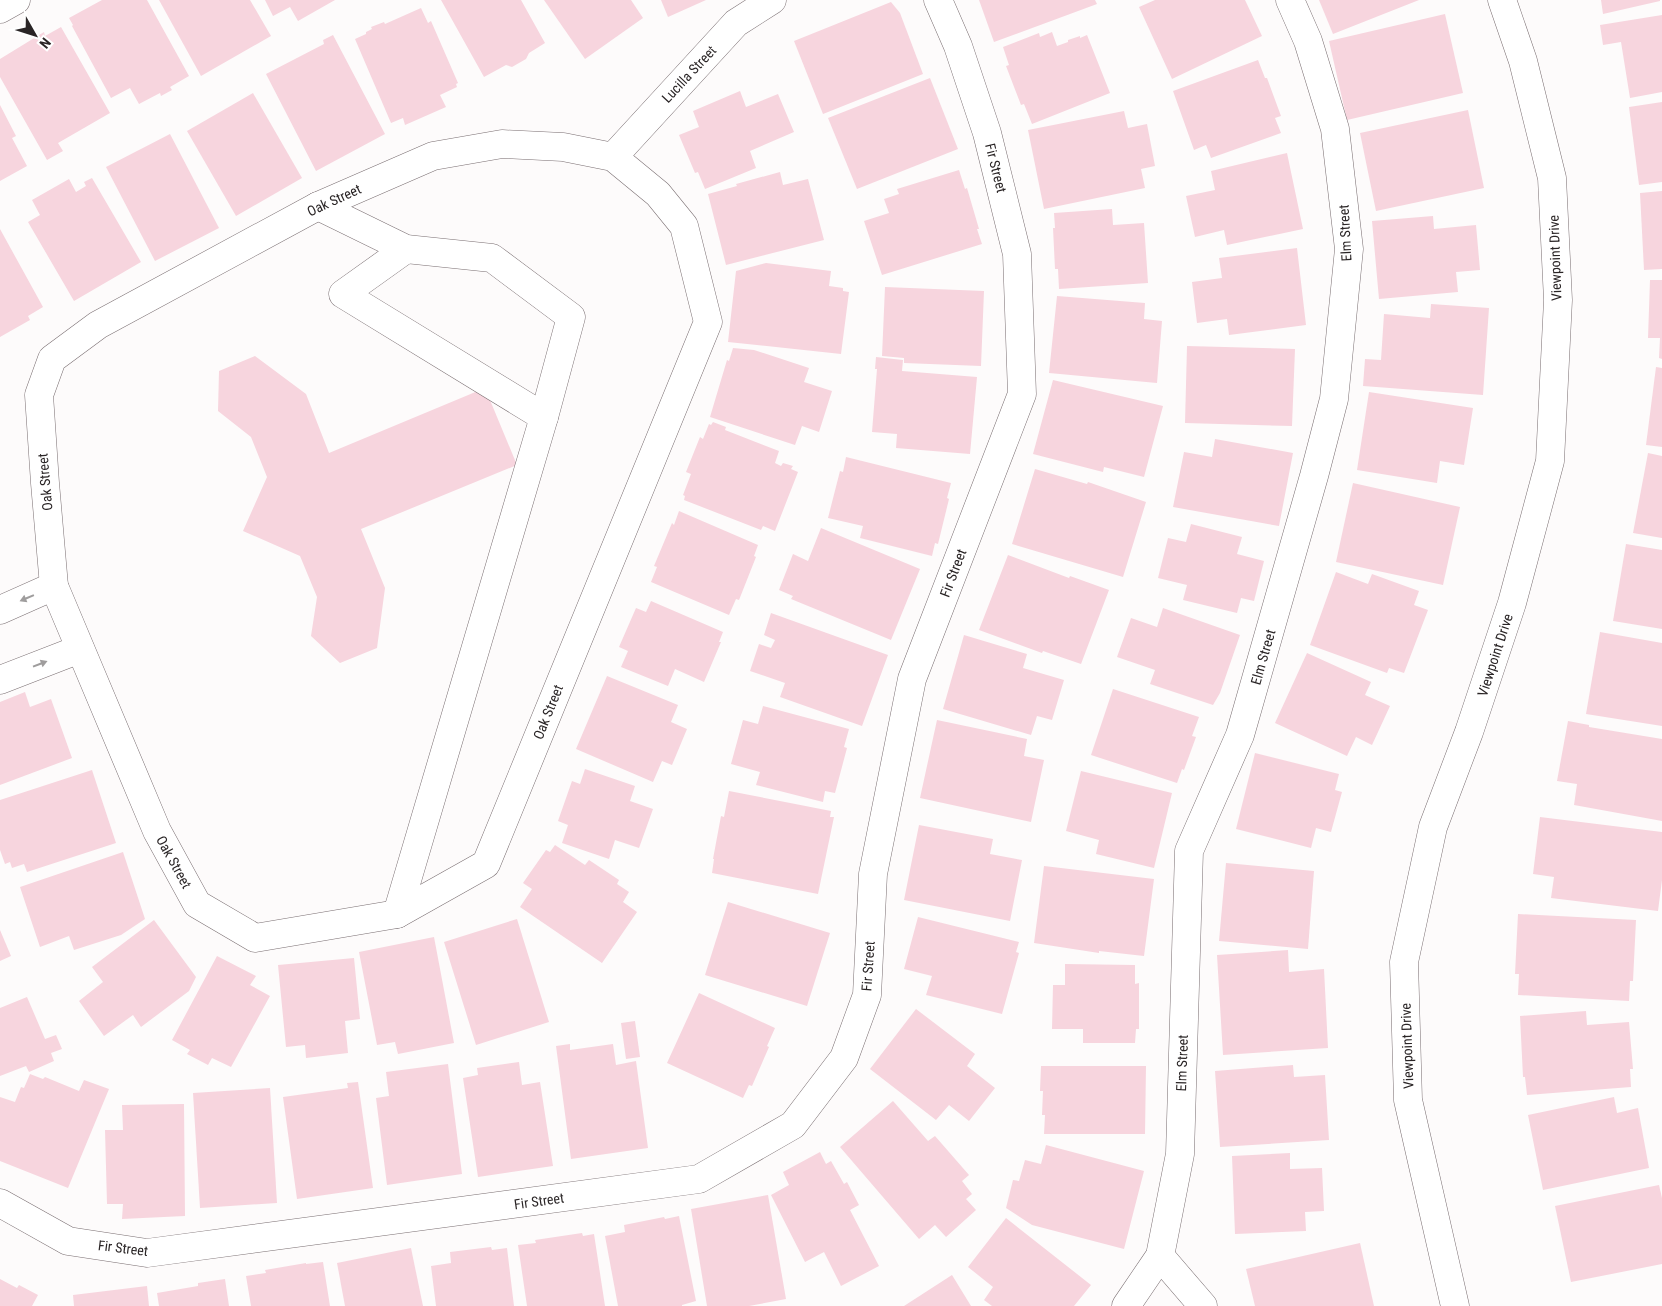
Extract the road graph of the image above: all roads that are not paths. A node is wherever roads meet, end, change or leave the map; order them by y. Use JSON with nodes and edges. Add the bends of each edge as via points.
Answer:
{"nodes":[{"id":1,"x":16,"y":0,"type":"edge"},
{"id":2,"x":772,"y":0,"type":"edge"},
{"id":3,"x":938,"y":0,"type":"edge"},
{"id":4,"x":1290,"y":0,"type":"edge"},
{"id":5,"x":1502,"y":0,"type":"edge"},
{"id":6,"x":0,"y":9,"type":"edge"},
{"id":7,"x":613,"y":157,"type":"junction"},
{"id":8,"x":318,"y":206,"type":"junction"},
{"id":9,"x":406,"y":249,"type":"junction"},
{"id":10,"x":544,"y":417,"type":"junction"},
{"id":11,"x":54,"y":586,"type":"junction"},
{"id":12,"x":0,"y":610,"type":"edge"},
{"id":13,"x":80,"y":649,"type":"junction"},
{"id":14,"x":0,"y":680,"type":"edge"},
{"id":15,"x":397,"y":914,"type":"junction"},
{"id":16,"x":0,"y":1203,"type":"edge"},
{"id":17,"x":1160,"y":1256,"type":"junction"},
{"id":18,"x":1126,"y":1306,"type":"edge"},
{"id":19,"x":1203,"y":1306,"type":"edge"},
{"id":20,"x":1455,"y":1306,"type":"edge"}],
"edges":[{"from":1,"to":6,"type":"street"},
{"from":2,"to":7,"type":"street","name":"Lucilla Street","via":[[736,23]]},
{"from":3,"to":16,"type":"street","name":"Fir Street","via":[[958,46],[988,133],[1017,254],[1022,394],[912,680],[873,874],[866,995],[844,1058],[793,1125],[699,1179],[147,1253],[68,1241]]},
{"from":4,"to":17,"type":"street","name":"Elm Street","via":[[1308,41],[1335,129],[1348,240],[1335,389],[1314,476],[1240,735],[1188,851],[1180,1154]]},
{"from":5,"to":20,"type":"street","name":"Viewpoint Drive","via":[[1523,61],[1552,178],[1558,300],[1550,461],[1512,603],[1433,827],[1404,962],[1408,1100]]},
{"from":7,"to":8,"type":"street","name":"Oak Street","via":[[563,147],[502,144],[434,156]]},
{"from":7,"to":15,"type":"street","name":"Oak Street","via":[[658,194],[684,226],[708,322],[486,864]]},
{"from":8,"to":9,"type":"street"},
{"from":8,"to":11,"type":"street","name":"Oak Street","via":[[98,325],[52,359],[39,395]]},
{"from":9,"to":10,"type":"street","via":[[492,258],[571,317]]},
{"from":9,"to":10,"type":"street","via":[[343,294]]},
{"from":10,"to":15,"type":"street"},
{"from":11,"to":12,"type":"street","one_way":true},
{"from":11,"to":13,"type":"street","name":"Oak Street"},
{"from":14,"to":13,"type":"street","one_way":true},
{"from":13,"to":15,"type":"street","name":"Oak Street","via":[[157,831],[197,904],[255,938]]},
{"from":17,"to":18,"type":"street","name":"Elm Street"},
{"from":17,"to":19,"type":"street"}]}
